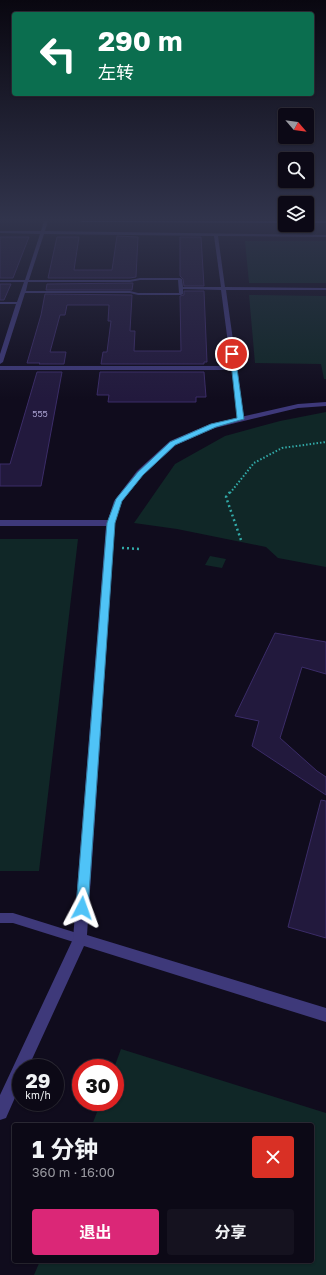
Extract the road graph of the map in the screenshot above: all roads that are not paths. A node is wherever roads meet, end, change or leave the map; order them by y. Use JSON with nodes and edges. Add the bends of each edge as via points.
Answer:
{"nodes":[{"id":1,"x":180,"y":280,"type":"edge"},
{"id":2,"x":223,"y":280,"type":"edge"},
{"id":3,"x":0,"y":281,"type":"edge"},
{"id":4,"x":26,"y":281,"type":"junction"},
{"id":5,"x":130,"y":281,"type":"joint"},
{"id":6,"x":180,"y":288,"type":"junction"},
{"id":7,"x":224,"y":288,"type":"junction"},
{"id":8,"x":326,"y":289,"type":"edge"},
{"id":9,"x":23,"y":292,"type":"junction"},
{"id":10,"x":130,"y":292,"type":"junction"},
{"id":11,"x":0,"y":303,"type":"edge"},
{"id":12,"x":19,"y":303,"type":"junction"},
{"id":13,"x":0,"y":362,"type":"edge"},
{"id":14,"x":0,"y":368,"type":"edge"},
{"id":15,"x":234,"y":368,"type":"junction"},
{"id":16,"x":326,"y":404,"type":"edge"},
{"id":17,"x":241,"y":419,"type":"junction"},
{"id":18,"x":0,"y":523,"type":"edge"},
{"id":19,"x":111,"y":523,"type":"junction"},
{"id":20,"x":0,"y":918,"type":"edge"},
{"id":21,"x":80,"y":940,"type":"junction"},
{"id":22,"x":326,"y":1015,"type":"edge"},
{"id":23,"x":0,"y":1112,"type":"edge"}],
"edges":[{"from":1,"to":6,"type":"lane"},
{"from":2,"to":7,"type":"lane"},
{"from":3,"to":4,"type":"lane"},
{"from":4,"to":5,"type":"lane"},
{"from":4,"to":9,"type":"lane"},
{"from":5,"to":10,"type":"lane"},
{"from":6,"to":7,"type":"lane"},
{"from":6,"to":10,"type":"lane","via":[[180,294]]},
{"from":7,"to":8,"type":"lane"},
{"from":7,"to":15,"type":"lane"},
{"from":9,"to":10,"type":"lane"},
{"from":9,"to":12,"type":"lane"},
{"from":11,"to":12,"type":"lane"},
{"from":12,"to":13,"type":"lane"},
{"from":14,"to":15,"type":"lane"},
{"from":15,"to":17,"type":"lane"},
{"from":16,"to":17,"type":"street","via":[[298,406]]},
{"from":17,"to":19,"type":"street","via":[[213,426],[173,443],[140,473],[118,501]]},
{"from":18,"to":19,"type":"street"},
{"from":19,"to":21,"type":"street"},
{"from":20,"to":21,"type":"lane","via":[[13,918]]},
{"from":21,"to":22,"type":"street"},
{"from":21,"to":23,"type":"street"}]}
